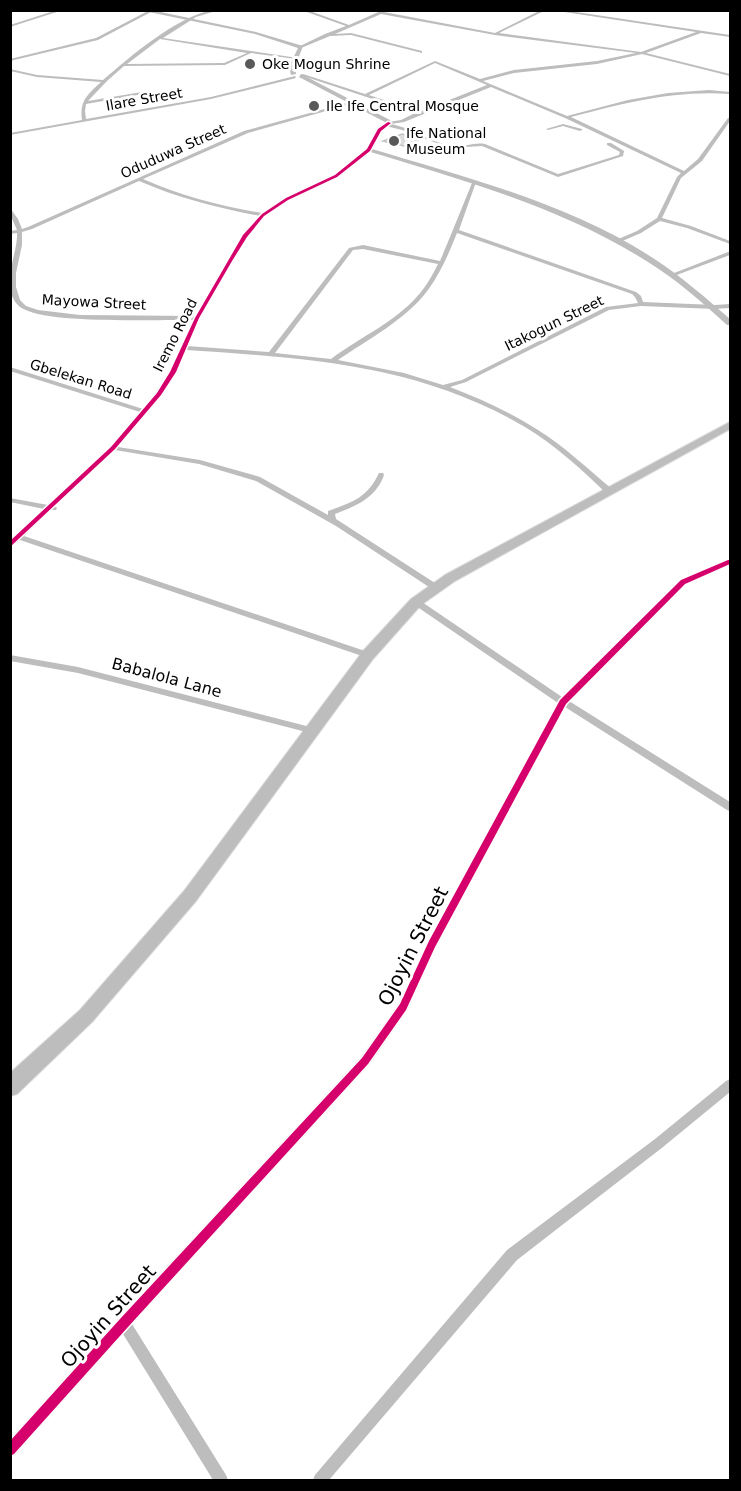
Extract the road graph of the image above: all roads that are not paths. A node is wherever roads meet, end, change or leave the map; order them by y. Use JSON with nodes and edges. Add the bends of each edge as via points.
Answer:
{"nodes":[{"id":1,"x":62,"y":10,"type":"edge"},
{"id":2,"x":141,"y":10,"type":"edge"},
{"id":3,"x":218,"y":10,"type":"edge"},
{"id":4,"x":302,"y":10,"type":"edge"},
{"id":5,"x":545,"y":10,"type":"edge"},
{"id":6,"x":552,"y":10,"type":"edge"},
{"id":7,"x":149,"y":12,"type":"junction"},
{"id":8,"x":384,"y":12,"type":"edge"},
{"id":9,"x":191,"y":20,"type":"junction"},
{"id":10,"x":10,"y":26,"type":"edge"},
{"id":11,"x":348,"y":26,"type":"junction"},
{"id":12,"x":702,"y":31,"type":"junction"},
{"id":13,"x":495,"y":34,"type":"junction"},
{"id":14,"x":326,"y":35,"type":"junction"},
{"id":15,"x":730,"y":36,"type":"edge"},
{"id":16,"x":158,"y":38,"type":"junction"},
{"id":17,"x":301,"y":47,"type":"junction"},
{"id":18,"x":251,"y":52,"type":"junction"},
{"id":19,"x":421,"y":52,"type":"dead end"},
{"id":20,"x":642,"y":53,"type":"junction"},
{"id":21,"x":296,"y":58,"type":"junction"},
{"id":22,"x":10,"y":60,"type":"edge"},
{"id":23,"x":125,"y":65,"type":"junction"},
{"id":24,"x":10,"y":70,"type":"edge"},
{"id":25,"x":296,"y":74,"type":"junction"},
{"id":26,"x":730,"y":75,"type":"edge"},
{"id":27,"x":481,"y":80,"type":"junction"},
{"id":28,"x":104,"y":81,"type":"junction"},
{"id":29,"x":491,"y":85,"type":"junction"},
{"id":30,"x":142,"y":93,"type":"dead end"},
{"id":31,"x":730,"y":93,"type":"edge"},
{"id":32,"x":366,"y":95,"type":"junction"},
{"id":33,"x":84,"y":103,"type":"junction"},
{"id":34,"x":350,"y":103,"type":"junction"},
{"id":35,"x":419,"y":113,"type":"junction"},
{"id":36,"x":567,"y":117,"type":"junction"},
{"id":37,"x":383,"y":118,"type":"junction"},
{"id":38,"x":730,"y":119,"type":"edge"},
{"id":39,"x":84,"y":120,"type":"junction"},
{"id":40,"x":372,"y":120,"type":"junction"},
{"id":41,"x":388,"y":124,"type":"junction"},
{"id":42,"x":729,"y":125,"type":"edge"},
{"id":43,"x":548,"y":129,"type":"dead end"},
{"id":44,"x":379,"y":130,"type":"junction"},
{"id":45,"x":10,"y":134,"type":"edge"},
{"id":46,"x":369,"y":150,"type":"junction"},
{"id":47,"x":684,"y":173,"type":"junction"},
{"id":48,"x":138,"y":179,"type":"junction"},
{"id":49,"x":474,"y":183,"type":"junction"},
{"id":50,"x":10,"y":209,"type":"edge"},
{"id":51,"x":263,"y":215,"type":"junction"},
{"id":52,"x":659,"y":219,"type":"junction"},
{"id":53,"x":21,"y":230,"type":"junction"},
{"id":54,"x":457,"y":231,"type":"junction"},
{"id":55,"x":10,"y":233,"type":"edge"},
{"id":56,"x":618,"y":241,"type":"junction"},
{"id":57,"x":730,"y":243,"type":"edge"},
{"id":58,"x":730,"y":253,"type":"edge"},
{"id":59,"x":442,"y":263,"type":"junction"},
{"id":60,"x":672,"y":276,"type":"junction"},
{"id":61,"x":641,"y":304,"type":"junction"},
{"id":62,"x":730,"y":306,"type":"edge"},
{"id":63,"x":715,"y":307,"type":"junction"},
{"id":64,"x":197,"y":318,"type":"junction"},
{"id":65,"x":730,"y":323,"type":"edge"},
{"id":66,"x":183,"y":348,"type":"junction"},
{"id":67,"x":271,"y":354,"type":"junction"},
{"id":68,"x":334,"y":360,"type":"junction"},
{"id":69,"x":10,"y":369,"type":"edge"},
{"id":70,"x":446,"y":386,"type":"junction"},
{"id":71,"x":144,"y":411,"type":"junction"},
{"id":72,"x":730,"y":425,"type":"edge"},
{"id":73,"x":113,"y":448,"type":"junction"},
{"id":74,"x":381,"y":475,"type":"dead end"},
{"id":75,"x":609,"y":491,"type":"junction"},
{"id":76,"x":10,"y":500,"type":"edge"},
{"id":77,"x":52,"y":508,"type":"junction"},
{"id":78,"x":332,"y":520,"type":"junction"},
{"id":79,"x":18,"y":537,"type":"junction"},
{"id":80,"x":10,"y":545,"type":"edge"},
{"id":81,"x":730,"y":562,"type":"edge"},
{"id":82,"x":435,"y":587,"type":"junction"},
{"id":83,"x":416,"y":602,"type":"junction"},
{"id":84,"x":368,"y":654,"type":"junction"},
{"id":85,"x":10,"y":658,"type":"edge"},
{"id":86,"x":563,"y":702,"type":"junction"},
{"id":87,"x":314,"y":731,"type":"junction"},
{"id":88,"x":730,"y":807,"type":"edge"},
{"id":89,"x":730,"y":1085,"type":"edge"},
{"id":90,"x":10,"y":1087,"type":"edge"},
{"id":91,"x":124,"y":1323,"type":"junction"},
{"id":92,"x":10,"y":1450,"type":"edge"},
{"id":93,"x":221,"y":1480,"type":"edge"},
{"id":94,"x":320,"y":1480,"type":"edge"}],
"edges":[{"from":1,"to":10,"type":"street"},
{"from":2,"to":7,"type":"street"},
{"from":3,"to":9,"type":"street"},
{"from":4,"to":11,"type":"street"},
{"from":5,"to":13,"type":"street"},
{"from":6,"to":12,"type":"street"},
{"from":7,"to":9,"type":"street"},
{"from":7,"to":22,"type":"street","via":[[97,39]]},
{"from":8,"to":11,"type":"street"},
{"from":8,"to":13,"type":"street"},
{"from":9,"to":16,"type":"street"},
{"from":9,"to":17,"type":"street"},
{"from":11,"to":14,"type":"street"},
{"from":12,"to":15,"type":"street"},
{"from":12,"to":20,"type":"street"},
{"from":13,"to":20,"type":"street"},
{"from":14,"to":17,"type":"street"},
{"from":14,"to":19,"type":"street","via":[[351,34]]},
{"from":16,"to":18,"type":"street"},
{"from":16,"to":23,"type":"street"},
{"from":17,"to":21,"type":"street"},
{"from":18,"to":21,"type":"street"},
{"from":18,"to":23,"type":"street","via":[[225,64]]},
{"from":20,"to":26,"type":"street"},
{"from":20,"to":27,"type":"street","via":[[575,66],[515,70]]},
{"from":21,"to":25,"type":"street"},
{"from":23,"to":28,"type":"street"},
{"from":24,"to":28,"type":"street"},
{"from":25,"to":32,"type":"street"},
{"from":25,"to":34,"type":"street"},
{"from":25,"to":39,"type":"street","name":"Ilare Street","via":[[211,98]]},
{"from":27,"to":29,"type":"street"},
{"from":27,"to":32,"type":"street","via":[[435,62]]},
{"from":28,"to":33,"type":"street"},
{"from":29,"to":35,"type":"street"},
{"from":29,"to":36,"type":"street"},
{"from":30,"to":33,"type":"street"},
{"from":31,"to":36,"type":"street","via":[[700,90],[651,96]]},
{"from":32,"to":35,"type":"street"},
{"from":33,"to":39,"type":"street"},
{"from":34,"to":37,"type":"street"},
{"from":34,"to":40,"type":"street"},
{"from":34,"to":48,"type":"street","name":"Oduduwa Street","via":[[246,132]]},
{"from":35,"to":41,"type":"street"},
{"from":36,"to":47,"type":"street"},
{"from":37,"to":40,"type":"street"},
{"from":37,"to":41,"type":"street"},
{"from":38,"to":42,"type":"street"},
{"from":39,"to":45,"type":"street","name":"Ilare Street"},
{"from":40,"to":44,"type":"street"},
{"from":41,"to":43,"type":"street","via":[[452,147],[483,145],[558,176],[622,154],[571,126]]},
{"from":41,"to":44,"type":"street"},
{"from":42,"to":47,"type":"street"},
{"from":44,"to":46,"type":"street"},
{"from":46,"to":49,"type":"street"},
{"from":46,"to":51,"type":"street","name":"Iremo Road","via":[[336,176]]},
{"from":47,"to":52,"type":"street"},
{"from":48,"to":51,"type":"street","via":[[205,204]]},
{"from":48,"to":53,"type":"street","name":"Oduduwa Street"},
{"from":49,"to":54,"type":"street"},
{"from":49,"to":56,"type":"street"},
{"from":50,"to":53,"type":"street"},
{"from":51,"to":64,"type":"street","name":"Iremo Road","via":[[245,236]]},
{"from":52,"to":56,"type":"street"},
{"from":52,"to":57,"type":"street"},
{"from":53,"to":55,"type":"street","name":"Oduduwa Street"},
{"from":53,"to":64,"type":"street","name":"Mayowa Street","via":[[13,283],[17,302],[26,309],[82,316]]},
{"from":54,"to":59,"type":"street"},
{"from":54,"to":61,"type":"street","via":[[634,293]]},
{"from":56,"to":60,"type":"street"},
{"from":58,"to":60,"type":"street"},
{"from":59,"to":67,"type":"street","via":[[363,247],[351,249]]},
{"from":59,"to":68,"type":"street","via":[[425,290],[408,306]]},
{"from":60,"to":63,"type":"street"},
{"from":61,"to":63,"type":"street","name":"Itakogun Street"},
{"from":61,"to":70,"type":"street","name":"Itakogun Street","via":[[608,308],[464,381]]},
{"from":62,"to":63,"type":"street","name":"Itakogun Street"},
{"from":63,"to":65,"type":"street"},
{"from":64,"to":66,"type":"street","name":"Iremo Road"},
{"from":66,"to":67,"type":"street"},
{"from":66,"to":71,"type":"street","name":"Iremo Road","via":[[159,394]]},
{"from":67,"to":68,"type":"street"},
{"from":68,"to":70,"type":"street"},
{"from":69,"to":71,"type":"street","name":"Gbelekan Road"},
{"from":70,"to":75,"type":"street","via":[[527,425]]},
{"from":71,"to":73,"type":"street","name":"Iremo Road"},
{"from":72,"to":75,"type":"main road"},
{"from":73,"to":77,"type":"street","name":"Iremo Road"},
{"from":73,"to":78,"type":"street","via":[[242,473]]},
{"from":74,"to":78,"type":"street","via":[[374,490],[331,513]]},
{"from":75,"to":82,"type":"main road"},
{"from":76,"to":77,"type":"street"},
{"from":77,"to":79,"type":"street","name":"Iremo Road"},
{"from":78,"to":82,"type":"street"},
{"from":79,"to":80,"type":"street","name":"Iremo Road"},
{"from":79,"to":84,"type":"street"},
{"from":81,"to":86,"type":"street","name":"Ojoyin Street","via":[[683,582]]},
{"from":82,"to":83,"type":"main road"},
{"from":83,"to":84,"type":"main road"},
{"from":83,"to":86,"type":"street"},
{"from":84,"to":87,"type":"main road"},
{"from":85,"to":87,"type":"street","name":"Babalola Lane","via":[[78,670]]},
{"from":86,"to":88,"type":"street"},
{"from":86,"to":91,"type":"street","name":"Ojoyin Street","via":[[432,944],[404,1007],[365,1061]]},
{"from":87,"to":90,"type":"main road","via":[[190,897],[86,1016]]},
{"from":89,"to":94,"type":"street","via":[[512,1255]]},
{"from":91,"to":92,"type":"street","name":"Ojoyin Street"},
{"from":91,"to":93,"type":"street"}]}
